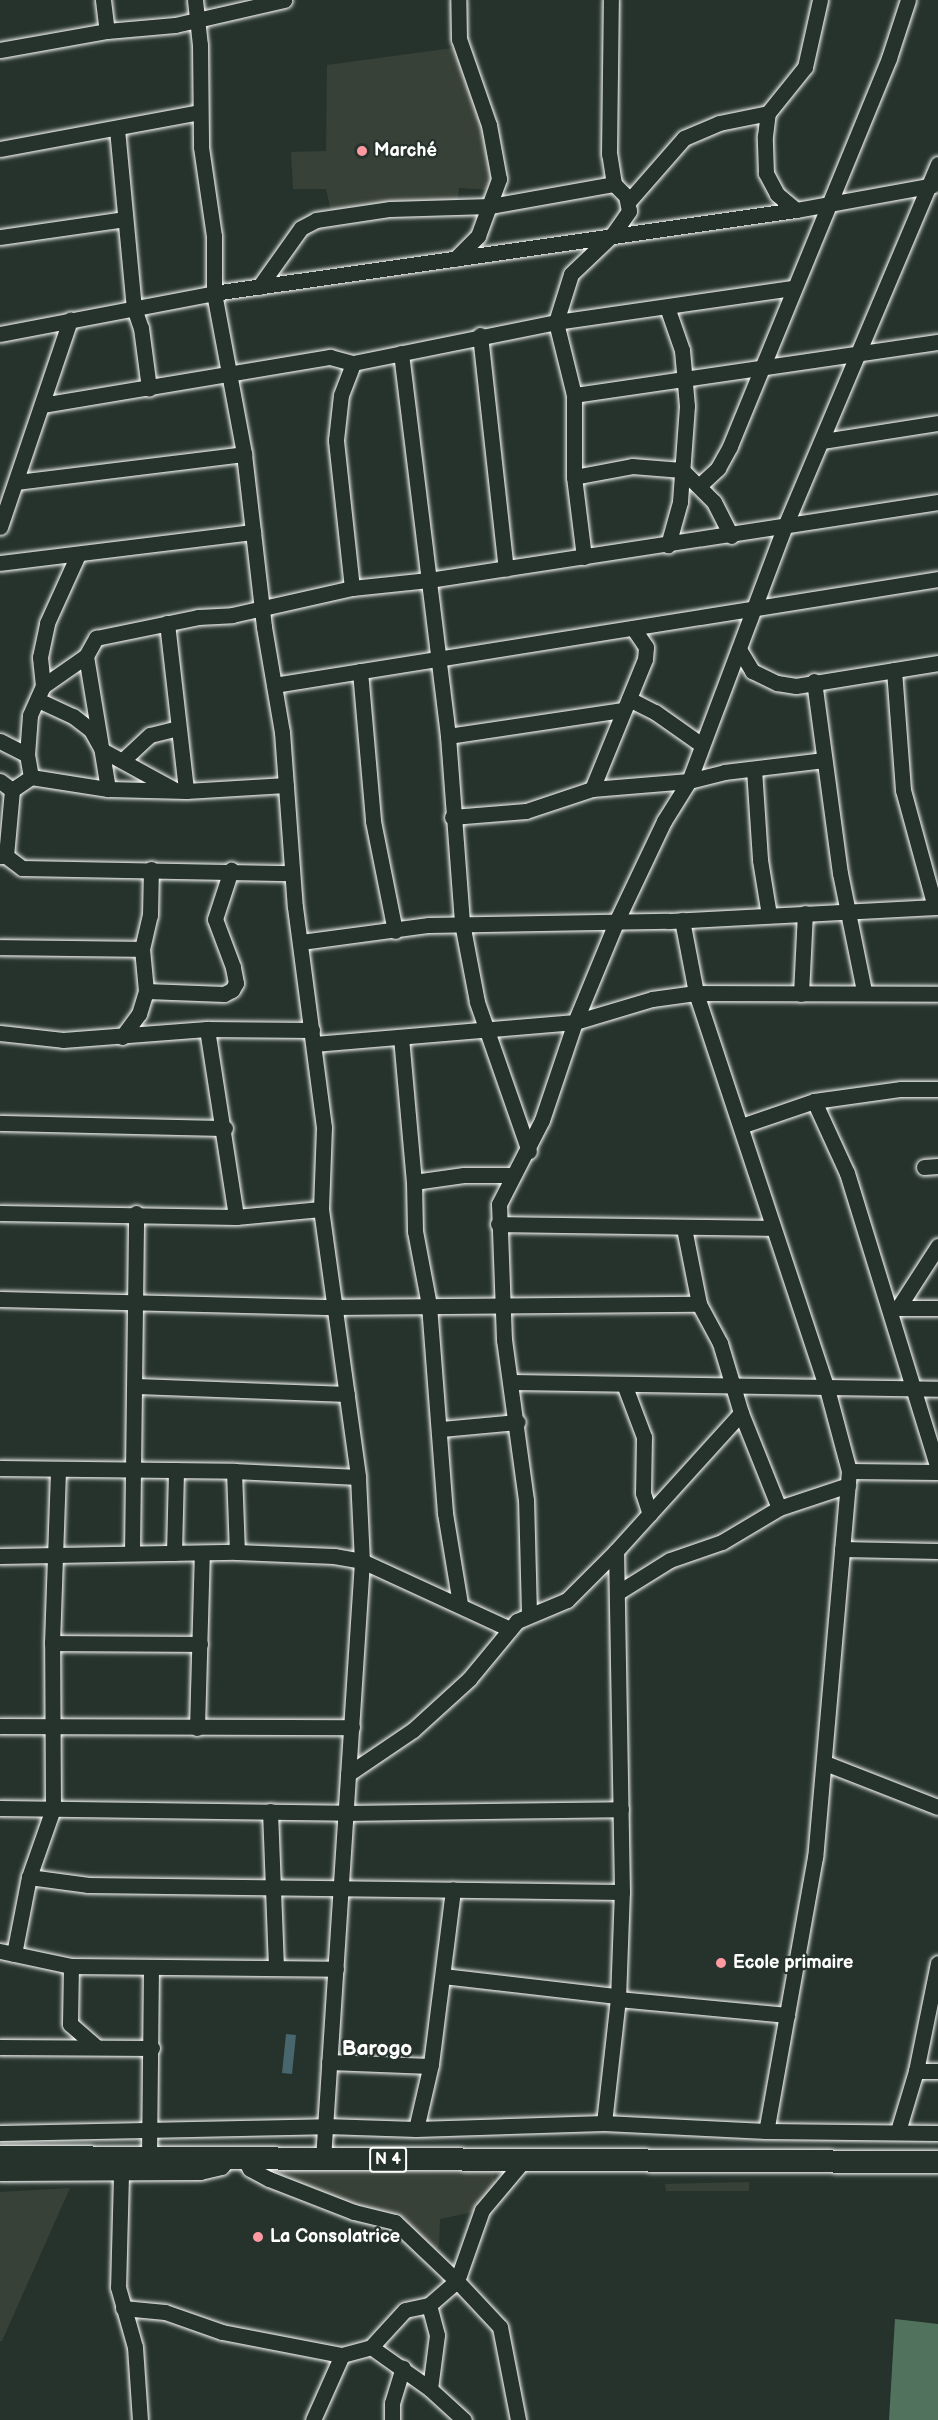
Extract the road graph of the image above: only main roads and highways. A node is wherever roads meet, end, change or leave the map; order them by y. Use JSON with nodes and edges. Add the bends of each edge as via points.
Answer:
{"nodes":[{"id":1,"x":0,"y":2157,"type":"edge"},
{"id":2,"x":938,"y":2162,"type":"edge"}],
"edges":[{"from":1,"to":2,"type":"highway","number":"N 4"}]}
